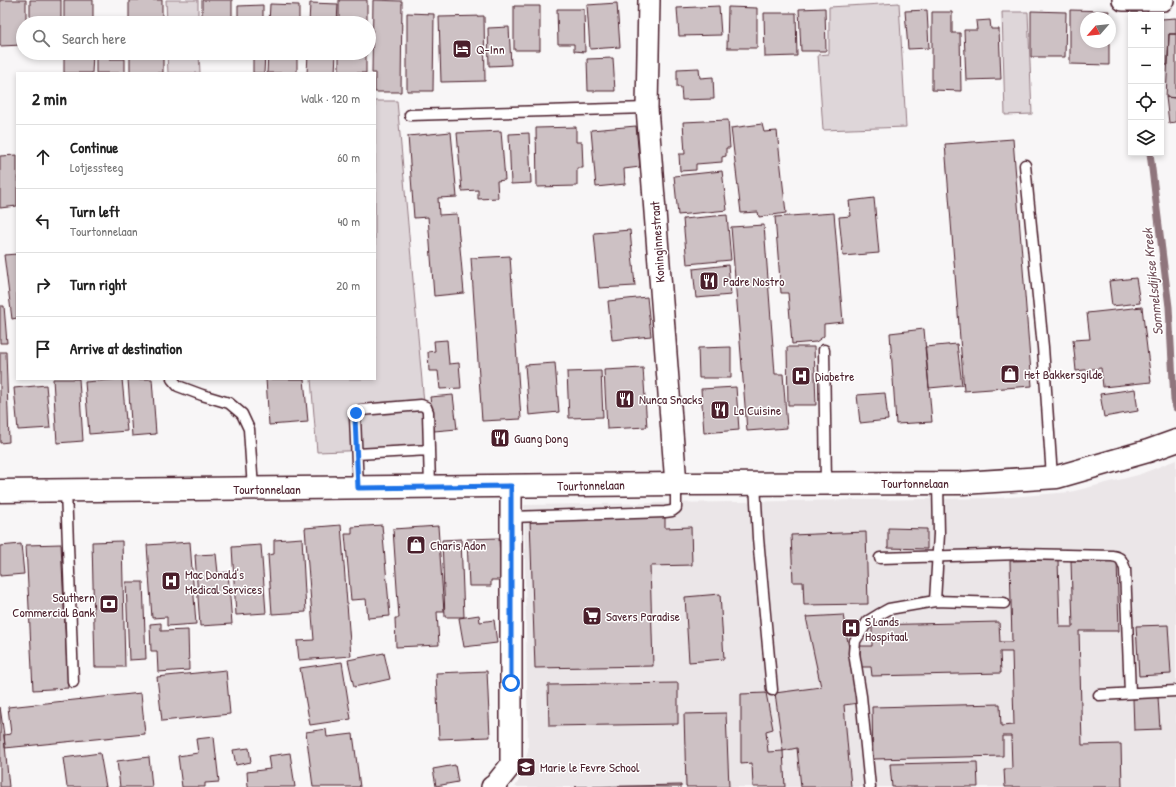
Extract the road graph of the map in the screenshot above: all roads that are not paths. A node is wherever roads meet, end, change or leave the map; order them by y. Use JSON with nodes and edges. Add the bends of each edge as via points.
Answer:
{"nodes":[{"id":1,"x":649,"y":0,"type":"edge"},
{"id":2,"x":1122,"y":0,"type":"edge"},
{"id":3,"x":1151,"y":0,"type":"edge"},
{"id":4,"x":1163,"y":0,"type":"edge"},
{"id":5,"x":647,"y":108,"type":"junction"},
{"id":6,"x":410,"y":115,"type":"dead end"},
{"id":7,"x":1025,"y":165,"type":"dead end"},
{"id":8,"x":824,"y":350,"type":"dead end"},
{"id":9,"x":173,"y":380,"type":"edge"},
{"id":10,"x":1176,"y":441,"type":"edge"},
{"id":11,"x":429,"y":450,"type":"junction"},
{"id":12,"x":356,"y":454,"type":"junction"},
{"id":13,"x":1052,"y":477,"type":"junction"},
{"id":14,"x":755,"y":483,"type":"junction"},
{"id":15,"x":826,"y":483,"type":"junction"},
{"id":16,"x":938,"y":483,"type":"junction"},
{"id":17,"x":676,"y":484,"type":"junction"},
{"id":18,"x":511,"y":486,"type":"junction"},
{"id":19,"x":430,"y":487,"type":"junction"},
{"id":20,"x":358,"y":488,"type":"junction"},
{"id":21,"x":253,"y":489,"type":"junction"},
{"id":22,"x":66,"y":490,"type":"junction"},
{"id":23,"x":0,"y":491,"type":"edge"},
{"id":24,"x":511,"y":517,"type":"junction"},
{"id":25,"x":938,"y":557,"type":"junction"},
{"id":26,"x":880,"y":558,"type":"dead end"},
{"id":27,"x":935,"y":601,"type":"junction"},
{"id":28,"x":1004,"y":603,"type":"dead end"},
{"id":29,"x":73,"y":682,"type":"dead end"},
{"id":30,"x":772,"y":690,"type":"dead end"},
{"id":31,"x":1176,"y":691,"type":"edge"},
{"id":32,"x":1130,"y":693,"type":"junction"},
{"id":33,"x":1100,"y":695,"type":"dead end"},
{"id":34,"x":492,"y":787,"type":"edge"},
{"id":35,"x":870,"y":787,"type":"edge"}],
"edges":[{"from":1,"to":5,"type":"street","name":"Koninginnestraat"},
{"from":2,"to":3,"type":"street"},
{"from":3,"to":4,"type":"street"},
{"from":5,"to":6,"type":"lane"},
{"from":5,"to":17,"type":"street","name":"Koninginnestraat"},
{"from":7,"to":13,"type":"lane","via":[[1043,347]]},
{"from":8,"to":15,"type":"lane"},
{"from":9,"to":21,"type":"lane","via":[[178,386],[229,403],[242,414],[249,429]]},
{"from":10,"to":13,"type":"street","name":"Tourtonnelaan"},
{"from":11,"to":12,"type":"lane"},
{"from":11,"to":12,"type":"lane","via":[[428,412],[426,406],[421,405],[361,410],[356,413]]},
{"from":11,"to":19,"type":"lane"},
{"from":12,"to":20,"type":"lane"},
{"from":13,"to":16,"type":"street","name":"Tourtonnelaan"},
{"from":14,"to":15,"type":"street","name":"Tourtonnelaan"},
{"from":14,"to":17,"type":"street","name":"Tourtonnelaan"},
{"from":14,"to":30,"type":"lane"},
{"from":15,"to":16,"type":"street","name":"Tourtonnelaan"},
{"from":16,"to":25,"type":"lane"},
{"from":17,"to":18,"type":"street","name":"Tourtonnelaan"},
{"from":17,"to":24,"type":"lane","via":[[676,508],[672,511]]},
{"from":18,"to":19,"type":"street","name":"Tourtonnelaan"},
{"from":18,"to":24,"type":"street"},
{"from":19,"to":20,"type":"street","name":"Tourtonnelaan"},
{"from":20,"to":21,"type":"street","name":"Tourtonnelaan"},
{"from":21,"to":22,"type":"street","name":"Tourtonnelaan"},
{"from":22,"to":23,"type":"street","name":"Tourtonnelaan"},
{"from":22,"to":29,"type":"lane"},
{"from":24,"to":34,"type":"street","via":[[511,765]]},
{"from":25,"to":26,"type":"lane"},
{"from":25,"to":27,"type":"lane"},
{"from":25,"to":32,"type":"lane","via":[[1022,554],[1118,557],[1125,569]]},
{"from":27,"to":28,"type":"lane"},
{"from":27,"to":35,"type":"lane","via":[[889,609],[868,621],[855,641],[854,653]]},
{"from":31,"to":32,"type":"lane"},
{"from":32,"to":33,"type":"lane"}]}
